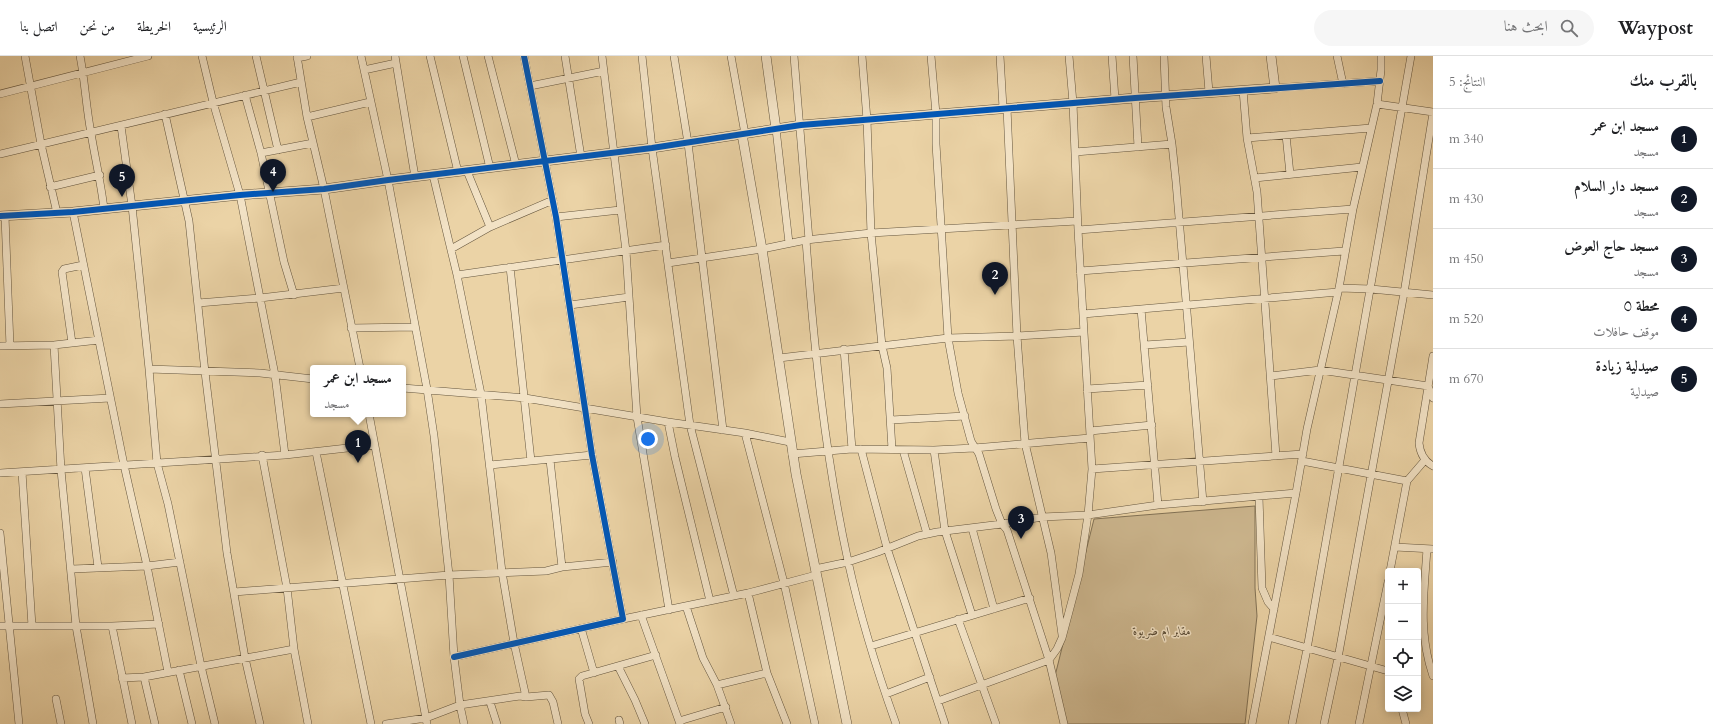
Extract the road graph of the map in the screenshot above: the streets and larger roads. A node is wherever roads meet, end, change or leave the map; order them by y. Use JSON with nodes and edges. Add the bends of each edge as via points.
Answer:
{"nodes":[{"id":1,"x":26,"y":56,"type":"edge"},
{"id":2,"x":80,"y":56,"type":"edge"},
{"id":3,"x":148,"y":56,"type":"edge"},
{"id":4,"x":202,"y":56,"type":"edge"},
{"id":5,"x":256,"y":56,"type":"edge"},
{"id":6,"x":307,"y":56,"type":"edge"},
{"id":7,"x":361,"y":56,"type":"edge"},
{"id":8,"x":430,"y":56,"type":"edge"},
{"id":9,"x":463,"y":56,"type":"edge"},
{"id":10,"x":488,"y":56,"type":"edge"},
{"id":11,"x":524,"y":56,"type":"edge"},
{"id":12,"x":564,"y":56,"type":"edge"},
{"id":13,"x":602,"y":56,"type":"edge"},
{"id":14,"x":642,"y":56,"type":"edge"},
{"id":15,"x":674,"y":56,"type":"edge"},
{"id":16,"x":731,"y":56,"type":"edge"},
{"id":17,"x":766,"y":56,"type":"edge"},
{"id":18,"x":794,"y":56,"type":"edge"},
{"id":19,"x":862,"y":56,"type":"edge"},
{"id":20,"x":931,"y":56,"type":"edge"},
{"id":21,"x":1000,"y":56,"type":"edge"},
{"id":22,"x":1069,"y":56,"type":"edge"},
{"id":23,"x":1112,"y":56,"type":"edge"},
{"id":24,"x":1133,"y":56,"type":"edge"},
{"id":25,"x":1164,"y":56,"type":"edge"},
{"id":26,"x":1206,"y":56,"type":"edge"},
{"id":27,"x":1271,"y":56,"type":"edge"},
{"id":28,"x":1337,"y":56,"type":"edge"},
{"id":29,"x":1381,"y":56,"type":"edge"},
{"id":30,"x":1411,"y":56,"type":"edge"},
{"id":31,"x":297,"y":57,"type":"edge"},
{"id":32,"x":395,"y":60,"type":"edge"},
{"id":33,"x":364,"y":70,"type":"junction"},
{"id":34,"x":604,"y":71,"type":"junction"},
{"id":35,"x":84,"y":73,"type":"junction"},
{"id":36,"x":568,"y":78,"type":"junction"},
{"id":37,"x":1380,"y":81,"type":"junction"},
{"id":38,"x":301,"y":82,"type":"junction"},
{"id":39,"x":1343,"y":84,"type":"junction"},
{"id":40,"x":530,"y":86,"type":"junction"},
{"id":41,"x":32,"y":87,"type":"junction"},
{"id":42,"x":1275,"y":88,"type":"junction"},
{"id":43,"x":264,"y":90,"type":"junction"},
{"id":44,"x":1243,"y":90,"type":"junction"},
{"id":45,"x":1209,"y":92,"type":"junction"},
{"id":46,"x":0,"y":94,"type":"edge"},
{"id":47,"x":245,"y":95,"type":"junction"},
{"id":48,"x":1166,"y":95,"type":"junction"},
{"id":49,"x":1135,"y":98,"type":"junction"},
{"id":50,"x":1116,"y":99,"type":"junction"},
{"id":51,"x":213,"y":102,"type":"junction"},
{"id":52,"x":370,"y":102,"type":"junction"},
{"id":53,"x":1073,"y":102,"type":"junction"},
{"id":54,"x":1377,"y":104,"type":"junction"},
{"id":55,"x":1005,"y":108,"type":"junction"},
{"id":56,"x":1402,"y":108,"type":"junction"},
{"id":57,"x":1433,"y":113,"type":"edge"},
{"id":58,"x":165,"y":114,"type":"junction"},
{"id":59,"x":936,"y":114,"type":"junction"},
{"id":60,"x":307,"y":117,"type":"junction"},
{"id":61,"x":867,"y":120,"type":"junction"},
{"id":62,"x":801,"y":125,"type":"junction"},
{"id":63,"x":121,"y":126,"type":"junction"},
{"id":64,"x":1371,"y":128,"type":"junction"},
{"id":65,"x":776,"y":129,"type":"junction"},
{"id":66,"x":91,"y":133,"type":"junction"},
{"id":67,"x":744,"y":134,"type":"junction"},
{"id":68,"x":1286,"y":135,"type":"junction"},
{"id":69,"x":1247,"y":138,"type":"junction"},
{"id":70,"x":313,"y":143,"type":"junction"},
{"id":71,"x":688,"y":143,"type":"junction"},
{"id":72,"x":41,"y":144,"type":"junction"},
{"id":73,"x":1172,"y":144,"type":"junction"},
{"id":74,"x":1138,"y":147,"type":"junction"},
{"id":75,"x":652,"y":148,"type":"junction"},
{"id":76,"x":278,"y":150,"type":"junction"},
{"id":77,"x":1075,"y":152,"type":"junction"},
{"id":78,"x":261,"y":153,"type":"junction"},
{"id":79,"x":613,"y":153,"type":"junction"},
{"id":80,"x":0,"y":154,"type":"edge"},
{"id":81,"x":581,"y":157,"type":"junction"},
{"id":82,"x":546,"y":162,"type":"junction"},
{"id":83,"x":516,"y":165,"type":"junction"},
{"id":84,"x":1362,"y":167,"type":"junction"},
{"id":85,"x":490,"y":168,"type":"junction"},
{"id":86,"x":467,"y":171,"type":"junction"},
{"id":87,"x":458,"y":172,"type":"junction"},
{"id":88,"x":1290,"y":174,"type":"junction"},
{"id":89,"x":100,"y":175,"type":"junction"},
{"id":90,"x":433,"y":175,"type":"junction"},
{"id":91,"x":415,"y":177,"type":"junction"},
{"id":92,"x":1255,"y":178,"type":"junction"},
{"id":93,"x":388,"y":180,"type":"junction"},
{"id":94,"x":50,"y":187,"type":"junction"},
{"id":95,"x":324,"y":189,"type":"junction"},
{"id":96,"x":270,"y":193,"type":"junction"},
{"id":97,"x":240,"y":195,"type":"junction"},
{"id":98,"x":186,"y":200,"type":"junction"},
{"id":99,"x":553,"y":200,"type":"junction"},
{"id":100,"x":132,"y":206,"type":"junction"},
{"id":101,"x":104,"y":209,"type":"junction"},
{"id":102,"x":1353,"y":209,"type":"junction"},
{"id":103,"x":620,"y":210,"type":"junction"},
{"id":104,"x":73,"y":212,"type":"junction"},
{"id":105,"x":57,"y":213,"type":"junction"},
{"id":106,"x":3,"y":216,"type":"edge"},
{"id":107,"x":556,"y":217,"type":"junction"},
{"id":108,"x":1259,"y":217,"type":"junction"},
{"id":109,"x":1077,"y":220,"type":"junction"},
{"id":110,"x":1179,"y":223,"type":"junction"},
{"id":111,"x":1012,"y":224,"type":"junction"},
{"id":112,"x":490,"y":227,"type":"junction"},
{"id":113,"x":942,"y":228,"type":"junction"},
{"id":114,"x":1078,"y":230,"type":"junction"},
{"id":115,"x":871,"y":233,"type":"junction"},
{"id":116,"x":807,"y":240,"type":"junction"},
{"id":117,"x":790,"y":243,"type":"junction"},
{"id":118,"x":666,"y":245,"type":"junction"},
{"id":119,"x":451,"y":249,"type":"junction"},
{"id":120,"x":762,"y":249,"type":"junction"},
{"id":121,"x":626,"y":251,"type":"junction"},
{"id":122,"x":1344,"y":251,"type":"junction"},
{"id":123,"x":703,"y":258,"type":"junction"},
{"id":124,"x":1262,"y":258,"type":"junction"},
{"id":125,"x":563,"y":260,"type":"junction"},
{"id":126,"x":668,"y":263,"type":"junction"},
{"id":127,"x":1182,"y":263,"type":"junction"},
{"id":128,"x":83,"y":265,"type":"junction"},
{"id":129,"x":510,"y":267,"type":"junction"},
{"id":130,"x":1080,"y":271,"type":"junction"},
{"id":131,"x":457,"y":275,"type":"junction"},
{"id":132,"x":344,"y":288,"type":"junction"},
{"id":133,"x":1371,"y":289,"type":"junction"},
{"id":134,"x":1338,"y":290,"type":"junction"},
{"id":135,"x":1404,"y":293,"type":"junction"},
{"id":136,"x":294,"y":295,"type":"junction"},
{"id":137,"x":1433,"y":295,"type":"edge"},
{"id":138,"x":629,"y":297,"type":"junction"},
{"id":139,"x":260,"y":298,"type":"junction"},
{"id":140,"x":1264,"y":298,"type":"junction"},
{"id":141,"x":198,"y":303,"type":"junction"},
{"id":142,"x":570,"y":305,"type":"junction"},
{"id":143,"x":1186,"y":305,"type":"junction"},
{"id":144,"x":1141,"y":309,"type":"junction"},
{"id":145,"x":1083,"y":314,"type":"junction"},
{"id":146,"x":415,"y":327,"type":"junction"},
{"id":147,"x":351,"y":328,"type":"junction"},
{"id":148,"x":1084,"y":332,"type":"junction"},
{"id":149,"x":1018,"y":336,"type":"junction"},
{"id":150,"x":948,"y":338,"type":"junction"},
{"id":151,"x":99,"y":340,"type":"junction"},
{"id":152,"x":1189,"y":342,"type":"junction"},
{"id":153,"x":72,"y":343,"type":"junction"},
{"id":154,"x":54,"y":345,"type":"junction"},
{"id":155,"x":1144,"y":345,"type":"junction"},
{"id":156,"x":0,"y":346,"type":"edge"},
{"id":157,"x":10,"y":346,"type":"junction"},
{"id":158,"x":882,"y":346,"type":"junction"},
{"id":159,"x":844,"y":349,"type":"junction"},
{"id":160,"x":815,"y":353,"type":"junction"},
{"id":161,"x":1433,"y":356,"type":"edge"},
{"id":162,"x":779,"y":358,"type":"junction"},
{"id":163,"x":359,"y":365,"type":"edge"},
{"id":164,"x":149,"y":369,"type":"junction"},
{"id":165,"x":1320,"y":370,"type":"junction"},
{"id":166,"x":205,"y":372,"type":"junction"},
{"id":167,"x":275,"y":375,"type":"junction"},
{"id":168,"x":1354,"y":375,"type":"junction"},
{"id":169,"x":1271,"y":376,"type":"junction"},
{"id":170,"x":310,"y":379,"type":"edge"},
{"id":171,"x":1388,"y":380,"type":"junction"},
{"id":172,"x":1148,"y":385,"type":"junction"},
{"id":173,"x":1428,"y":386,"type":"junction"},
{"id":174,"x":406,"y":388,"type":"edge"},
{"id":175,"x":427,"y":389,"type":"junction"},
{"id":176,"x":1087,"y":389,"type":"junction"},
{"id":177,"x":481,"y":394,"type":"junction"},
{"id":178,"x":110,"y":398,"type":"junction"},
{"id":179,"x":525,"y":398,"type":"junction"},
{"id":180,"x":1433,"y":398,"type":"edge"},
{"id":181,"x":57,"y":402,"type":"junction"},
{"id":182,"x":0,"y":404,"type":"edge"},
{"id":183,"x":585,"y":408,"type":"junction"},
{"id":184,"x":964,"y":416,"type":"junction"},
{"id":185,"x":369,"y":417,"type":"edge"},
{"id":186,"x":637,"y":417,"type":"junction"},
{"id":187,"x":891,"y":420,"type":"junction"},
{"id":188,"x":668,"y":422,"type":"junction"},
{"id":189,"x":690,"y":425,"type":"junction"},
{"id":190,"x":1152,"y":425,"type":"junction"},
{"id":191,"x":723,"y":430,"type":"junction"},
{"id":192,"x":745,"y":433,"type":"junction"},
{"id":193,"x":1090,"y":435,"type":"junction"},
{"id":194,"x":790,"y":442,"type":"junction"},
{"id":195,"x":1025,"y":443,"type":"junction"},
{"id":196,"x":374,"y":446,"type":"junction"},
{"id":197,"x":974,"y":448,"type":"junction"},
{"id":198,"x":852,"y":449,"type":"junction"},
{"id":199,"x":861,"y":449,"type":"junction"},
{"id":200,"x":892,"y":449,"type":"junction"},
{"id":201,"x":903,"y":450,"type":"junction"},
{"id":202,"x":934,"y":450,"type":"junction"},
{"id":203,"x":316,"y":452,"type":"junction"},
{"id":204,"x":827,"y":452,"type":"junction"},
{"id":205,"x":792,"y":454,"type":"junction"},
{"id":206,"x":262,"y":455,"type":"junction"},
{"id":207,"x":285,"y":455,"type":"junction"},
{"id":208,"x":592,"y":455,"type":"junction"},
{"id":209,"x":1276,"y":456,"type":"junction"},
{"id":210,"x":1303,"y":458,"type":"junction"},
{"id":211,"x":215,"y":459,"type":"junction"},
{"id":212,"x":550,"y":460,"type":"junction"},
{"id":213,"x":1425,"y":460,"type":"junction"},
{"id":214,"x":531,"y":461,"type":"junction"},
{"id":215,"x":1199,"y":461,"type":"junction"},
{"id":216,"x":157,"y":463,"type":"junction"},
{"id":217,"x":1155,"y":464,"type":"junction"},
{"id":218,"x":124,"y":465,"type":"junction"},
{"id":219,"x":490,"y":465,"type":"junction"},
{"id":220,"x":1433,"y":466,"type":"edge"},
{"id":221,"x":85,"y":468,"type":"junction"},
{"id":222,"x":1338,"y":468,"type":"junction"},
{"id":223,"x":1092,"y":469,"type":"junction"},
{"id":224,"x":61,"y":470,"type":"junction"},
{"id":225,"x":22,"y":472,"type":"junction"},
{"id":226,"x":0,"y":473,"type":"edge"},
{"id":227,"x":1371,"y":474,"type":"junction"},
{"id":228,"x":1407,"y":481,"type":"junction"},
{"id":229,"x":1296,"y":493,"type":"junction"},
{"id":230,"x":1259,"y":497,"type":"junction"},
{"id":231,"x":1203,"y":502,"type":"junction"},
{"id":232,"x":1158,"y":505,"type":"junction"},
{"id":233,"x":1088,"y":515,"type":"junction"},
{"id":234,"x":1042,"y":518,"type":"junction"},
{"id":235,"x":1002,"y":524,"type":"junction"},
{"id":236,"x":972,"y":528,"type":"junction"},
{"id":237,"x":945,"y":531,"type":"junction"},
{"id":238,"x":0,"y":533,"type":"edge"},
{"id":239,"x":927,"y":534,"type":"junction"},
{"id":240,"x":1395,"y":547,"type":"junction"},
{"id":241,"x":888,"y":548,"type":"junction"},
{"id":242,"x":1430,"y":549,"type":"edge"},
{"id":243,"x":180,"y":562,"type":"junction"},
{"id":244,"x":613,"y":562,"type":"junction"},
{"id":245,"x":848,"y":562,"type":"junction"},
{"id":246,"x":147,"y":566,"type":"junction"},
{"id":247,"x":98,"y":567,"type":"junction"},
{"id":248,"x":562,"y":567,"type":"junction"},
{"id":249,"x":1391,"y":568,"type":"edge"},
{"id":250,"x":72,"y":569,"type":"junction"},
{"id":251,"x":502,"y":572,"type":"junction"},
{"id":252,"x":816,"y":572,"type":"junction"},
{"id":253,"x":449,"y":575,"type":"junction"},
{"id":254,"x":399,"y":579,"type":"junction"},
{"id":255,"x":343,"y":583,"type":"junction"},
{"id":256,"x":784,"y":583,"type":"junction"},
{"id":257,"x":287,"y":588,"type":"junction"},
{"id":258,"x":234,"y":592,"type":"junction"},
{"id":259,"x":748,"y":593,"type":"junction"},
{"id":260,"x":734,"y":596,"type":"junction"},
{"id":261,"x":1385,"y":596,"type":"edge"},
{"id":262,"x":1030,"y":598,"type":"junction"},
{"id":263,"x":710,"y":601,"type":"junction"},
{"id":264,"x":686,"y":606,"type":"junction"},
{"id":265,"x":994,"y":609,"type":"junction"},
{"id":266,"x":1274,"y":609,"type":"junction"},
{"id":267,"x":669,"y":610,"type":"junction"},
{"id":268,"x":641,"y":615,"type":"junction"},
{"id":269,"x":972,"y":615,"type":"junction"},
{"id":270,"x":623,"y":619,"type":"junction"},
{"id":271,"x":958,"y":619,"type":"junction"},
{"id":272,"x":158,"y":624,"type":"junction"},
{"id":273,"x":8,"y":625,"type":"junction"},
{"id":274,"x":0,"y":626,"type":"edge"},
{"id":275,"x":32,"y":626,"type":"junction"},
{"id":276,"x":76,"y":626,"type":"junction"},
{"id":277,"x":112,"y":626,"type":"junction"},
{"id":278,"x":581,"y":628,"type":"junction"},
{"id":279,"x":916,"y":632,"type":"junction"},
{"id":280,"x":1269,"y":637,"type":"junction"},
{"id":281,"x":1062,"y":638,"type":"junction"},
{"id":282,"x":514,"y":643,"type":"junction"},
{"id":283,"x":871,"y":646,"type":"junction"},
{"id":284,"x":294,"y":649,"type":"junction"},
{"id":285,"x":1307,"y":649,"type":"junction"},
{"id":286,"x":1429,"y":650,"type":"edge"},
{"id":287,"x":656,"y":655,"type":"junction"},
{"id":288,"x":454,"y":657,"type":"junction"},
{"id":289,"x":245,"y":658,"type":"junction"},
{"id":290,"x":1338,"y":658,"type":"junction"},
{"id":291,"x":1049,"y":660,"type":"junction"},
{"id":292,"x":201,"y":666,"type":"junction"},
{"id":293,"x":618,"y":666,"type":"junction"},
{"id":294,"x":1370,"y":667,"type":"junction"},
{"id":295,"x":179,"y":670,"type":"junction"},
{"id":296,"x":1385,"y":670,"type":"edge"},
{"id":297,"x":168,"y":672,"type":"junction"},
{"id":298,"x":594,"y":673,"type":"junction"},
{"id":299,"x":767,"y":673,"type":"junction"},
{"id":300,"x":1433,"y":676,"type":"edge"},
{"id":301,"x":144,"y":677,"type":"junction"},
{"id":302,"x":930,"y":677,"type":"junction"},
{"id":303,"x":122,"y":678,"type":"junction"},
{"id":304,"x":717,"y":685,"type":"junction"},
{"id":305,"x":982,"y":685,"type":"junction"},
{"id":306,"x":886,"y":694,"type":"junction"},
{"id":307,"x":526,"y":697,"type":"junction"},
{"id":308,"x":56,"y":699,"type":"dead end"},
{"id":309,"x":938,"y":701,"type":"junction"},
{"id":310,"x":490,"y":702,"type":"junction"},
{"id":311,"x":460,"y":705,"type":"junction"},
{"id":312,"x":726,"y":707,"type":"junction"},
{"id":313,"x":1403,"y":712,"type":"edge"},
{"id":314,"x":426,"y":721,"type":"edge"},
{"id":315,"x":679,"y":722,"type":"edge"},
{"id":316,"x":19,"y":724,"type":"edge"},
{"id":317,"x":61,"y":724,"type":"edge"},
{"id":318,"x":93,"y":724,"type":"edge"},
{"id":319,"x":132,"y":724,"type":"edge"},
{"id":320,"x":155,"y":724,"type":"edge"},
{"id":321,"x":192,"y":724,"type":"edge"},
{"id":322,"x":215,"y":724,"type":"edge"},
{"id":323,"x":260,"y":724,"type":"edge"},
{"id":324,"x":308,"y":724,"type":"edge"},
{"id":325,"x":371,"y":724,"type":"edge"},
{"id":326,"x":386,"y":724,"type":"edge"},
{"id":327,"x":464,"y":724,"type":"edge"},
{"id":328,"x":497,"y":724,"type":"edge"},
{"id":329,"x":558,"y":724,"type":"edge"},
{"id":330,"x":589,"y":724,"type":"edge"},
{"id":331,"x":645,"y":724,"type":"edge"},
{"id":332,"x":731,"y":724,"type":"edge"},
{"id":333,"x":787,"y":724,"type":"edge"},
{"id":334,"x":815,"y":724,"type":"edge"},
{"id":335,"x":847,"y":724,"type":"edge"},
{"id":336,"x":896,"y":724,"type":"edge"},
{"id":337,"x":945,"y":724,"type":"edge"},
{"id":338,"x":996,"y":724,"type":"edge"},
{"id":339,"x":1064,"y":724,"type":"edge"},
{"id":340,"x":1252,"y":724,"type":"edge"},
{"id":341,"x":1292,"y":724,"type":"edge"},
{"id":342,"x":1324,"y":724,"type":"edge"},
{"id":343,"x":1359,"y":724,"type":"edge"},
{"id":344,"x":1406,"y":724,"type":"edge"}],
"edges":[{"from":1,"to":41,"type":"street"},
{"from":2,"to":35,"type":"street"},
{"from":3,"to":35,"type":"street"},
{"from":4,"to":51,"type":"street"},
{"from":5,"to":43,"type":"street"},
{"from":6,"to":31,"type":"street"},
{"from":7,"to":33,"type":"street"},
{"from":8,"to":87,"type":"street"},
{"from":9,"to":85,"type":"street"},
{"from":10,"to":83,"type":"street"},
{"from":11,"to":40,"type":"street"},
{"from":12,"to":36,"type":"street"},
{"from":13,"to":34,"type":"street"},
{"from":14,"to":75,"type":"street"},
{"from":15,"to":71,"type":"street"},
{"from":16,"to":67,"type":"street"},
{"from":17,"to":65,"type":"street"},
{"from":18,"to":62,"type":"street"},
{"from":19,"to":61,"type":"street"},
{"from":20,"to":59,"type":"street"},
{"from":21,"to":55,"type":"street"},
{"from":22,"to":53,"type":"street"},
{"from":23,"to":50,"type":"street"},
{"from":24,"to":49,"type":"street"},
{"from":25,"to":48,"type":"street"},
{"from":26,"to":45,"type":"street"},
{"from":27,"to":42,"type":"street"},
{"from":28,"to":39,"type":"street"},
{"from":29,"to":37,"type":"street"},
{"from":30,"to":56,"type":"street"},
{"from":31,"to":38,"type":"street"},
{"from":32,"to":33,"type":"street"},
{"from":32,"to":91,"type":"street"},
{"from":33,"to":52,"type":"street"},
{"from":34,"to":36,"type":"street"},
{"from":34,"to":79,"type":"street"},
{"from":35,"to":41,"type":"street"},
{"from":35,"to":66,"type":"street"},
{"from":36,"to":40,"type":"street"},
{"from":36,"to":81,"type":"street"},
{"from":37,"to":39,"type":"street"},
{"from":37,"to":54,"type":"street"},
{"from":38,"to":43,"type":"street"},
{"from":38,"to":60,"type":"street"},
{"from":39,"to":42,"type":"street"},
{"from":40,"to":82,"type":"street"},
{"from":41,"to":46,"type":"street"},
{"from":41,"to":72,"type":"street"},
{"from":42,"to":44,"type":"street"},
{"from":43,"to":47,"type":"street"},
{"from":43,"to":76,"type":"street"},
{"from":44,"to":45,"type":"street"},
{"from":44,"to":69,"type":"street"},
{"from":45,"to":48,"type":"street"},
{"from":47,"to":51,"type":"street"},
{"from":47,"to":78,"type":"street"},
{"from":48,"to":49,"type":"street"},
{"from":48,"to":73,"type":"street","via":[[1166,112]]},
{"from":49,"to":50,"type":"street"},
{"from":49,"to":74,"type":"street"},
{"from":50,"to":53,"type":"street"},
{"from":51,"to":58,"type":"street"},
{"from":51,"to":97,"type":"street"},
{"from":52,"to":60,"type":"street"},
{"from":52,"to":93,"type":"street"},
{"from":53,"to":55,"type":"street"},
{"from":53,"to":77,"type":"street"},
{"from":54,"to":56,"type":"street"},
{"from":54,"to":64,"type":"street"},
{"from":55,"to":59,"type":"street"},
{"from":55,"to":111,"type":"street"},
{"from":56,"to":57,"type":"street"},
{"from":56,"to":133,"type":"street"},
{"from":57,"to":135,"type":"street"},
{"from":58,"to":63,"type":"street"},
{"from":58,"to":98,"type":"street"},
{"from":59,"to":61,"type":"street"},
{"from":59,"to":113,"type":"street"},
{"from":60,"to":70,"type":"street"},
{"from":61,"to":62,"type":"street"},
{"from":61,"to":115,"type":"street"},
{"from":62,"to":65,"type":"street"},
{"from":62,"to":116,"type":"street"},
{"from":63,"to":66,"type":"street"},
{"from":63,"to":100,"type":"street"},
{"from":64,"to":68,"type":"street"},
{"from":64,"to":84,"type":"street"},
{"from":65,"to":67,"type":"street"},
{"from":65,"to":117,"type":"street"},
{"from":66,"to":72,"type":"street"},
{"from":66,"to":89,"type":"street"},
{"from":67,"to":71,"type":"street"},
{"from":67,"to":120,"type":"street"},
{"from":68,"to":69,"type":"street"},
{"from":68,"to":88,"type":"street"},
{"from":69,"to":92,"type":"street"},
{"from":70,"to":76,"type":"street"},
{"from":70,"to":95,"type":"street"},
{"from":71,"to":75,"type":"street"},
{"from":71,"to":123,"type":"street"},
{"from":72,"to":80,"type":"street"},
{"from":72,"to":94,"type":"street"},
{"from":73,"to":74,"type":"street"},
{"from":73,"to":110,"type":"street"},
{"from":74,"to":77,"type":"street"},
{"from":75,"to":79,"type":"street"},
{"from":75,"to":118,"type":"street"},
{"from":76,"to":78,"type":"street"},
{"from":77,"to":109,"type":"street"},
{"from":78,"to":96,"type":"street"},
{"from":79,"to":81,"type":"street"},
{"from":79,"to":103,"type":"street"},
{"from":81,"to":82,"type":"street"},
{"from":82,"to":83,"type":"street"},
{"from":82,"to":99,"type":"street"},
{"from":83,"to":85,"type":"street"},
{"from":84,"to":88,"type":"street"},
{"from":84,"to":102,"type":"street"},
{"from":85,"to":86,"type":"street"},
{"from":86,"to":87,"type":"street"},
{"from":86,"to":112,"type":"street"},
{"from":87,"to":90,"type":"street"},
{"from":88,"to":92,"type":"street"},
{"from":89,"to":94,"type":"street"},
{"from":89,"to":101,"type":"street"},
{"from":90,"to":91,"type":"street"},
{"from":90,"to":119,"type":"street"},
{"from":91,"to":93,"type":"street"},
{"from":92,"to":108,"type":"street"},
{"from":93,"to":95,"type":"street"},
{"from":93,"to":146,"type":"street"},
{"from":94,"to":105,"type":"street"},
{"from":95,"to":96,"type":"street"},
{"from":95,"to":132,"type":"street"},
{"from":96,"to":97,"type":"street"},
{"from":96,"to":136,"type":"street","via":[[284,262]]},
{"from":97,"to":98,"type":"street"},
{"from":97,"to":139,"type":"street"},
{"from":98,"to":100,"type":"street"},
{"from":98,"to":141,"type":"street"},
{"from":99,"to":107,"type":"street"},
{"from":99,"to":112,"type":"street"},
{"from":100,"to":101,"type":"street"},
{"from":100,"to":164,"type":"street"},
{"from":101,"to":104,"type":"street"},
{"from":102,"to":108,"type":"street"},
{"from":102,"to":122,"type":"street"},
{"from":103,"to":107,"type":"street"},
{"from":103,"to":121,"type":"street"},
{"from":104,"to":105,"type":"street"},
{"from":104,"to":128,"type":"street"},
{"from":105,"to":106,"type":"street"},
{"from":106,"to":157,"type":"street"},
{"from":107,"to":125,"type":"street"},
{"from":108,"to":110,"type":"street"},
{"from":108,"to":124,"type":"street"},
{"from":109,"to":111,"type":"street"},
{"from":109,"to":114,"type":"street"},
{"from":110,"to":114,"type":"street"},
{"from":110,"to":127,"type":"street"},
{"from":111,"to":113,"type":"street"},
{"from":111,"to":149,"type":"street"},
{"from":112,"to":119,"type":"street"},
{"from":113,"to":115,"type":"street"},
{"from":113,"to":150,"type":"street"},
{"from":114,"to":130,"type":"street"},
{"from":115,"to":116,"type":"street"},
{"from":115,"to":158,"type":"street"},
{"from":116,"to":117,"type":"street"},
{"from":116,"to":160,"type":"street"},
{"from":117,"to":120,"type":"street"},
{"from":118,"to":121,"type":"street"},
{"from":118,"to":126,"type":"street"},
{"from":119,"to":131,"type":"street"},
{"from":120,"to":123,"type":"street"},
{"from":120,"to":162,"type":"street"},
{"from":121,"to":125,"type":"street"},
{"from":121,"to":138,"type":"street"},
{"from":122,"to":124,"type":"street"},
{"from":122,"to":134,"type":"street"},
{"from":123,"to":126,"type":"street"},
{"from":123,"to":191,"type":"street"},
{"from":124,"to":127,"type":"street"},
{"from":124,"to":140,"type":"street"},
{"from":125,"to":129,"type":"street"},
{"from":125,"to":142,"type":"street"},
{"from":126,"to":189,"type":"street"},
{"from":127,"to":130,"type":"street"},
{"from":127,"to":143,"type":"street"},
{"from":128,"to":151,"type":"street"},
{"from":128,"to":153,"type":"street","via":[[64,269],[62,272]]},
{"from":129,"to":131,"type":"street"},
{"from":129,"to":179,"type":"street"},
{"from":130,"to":145,"type":"street"},
{"from":131,"to":177,"type":"street"},
{"from":132,"to":136,"type":"street"},
{"from":132,"to":147,"type":"street"},
{"from":133,"to":134,"type":"street"},
{"from":133,"to":135,"type":"street"},
{"from":133,"to":168,"type":"street"},
{"from":134,"to":140,"type":"street"},
{"from":134,"to":165,"type":"street"},
{"from":135,"to":137,"type":"street"},
{"from":135,"to":171,"type":"street"},
{"from":136,"to":139,"type":"street"},
{"from":138,"to":142,"type":"street"},
{"from":138,"to":186,"type":"street"},
{"from":139,"to":141,"type":"street"},
{"from":139,"to":167,"type":"street"},
{"from":140,"to":143,"type":"street"},
{"from":140,"to":169,"type":"street"},
{"from":141,"to":166,"type":"street"},
{"from":142,"to":183,"type":"street"},
{"from":143,"to":144,"type":"street"},
{"from":143,"to":152,"type":"street"},
{"from":144,"to":145,"type":"street"},
{"from":144,"to":155,"type":"street"},
{"from":145,"to":148,"type":"street"},
{"from":146,"to":147,"type":"street"},
{"from":146,"to":175,"type":"street"},
{"from":147,"to":163,"type":"street"},
{"from":148,"to":149,"type":"street"},
{"from":148,"to":176,"type":"street"},
{"from":149,"to":150,"type":"street"},
{"from":149,"to":195,"type":"street"},
{"from":150,"to":158,"type":"street"},
{"from":150,"to":184,"type":"street"},
{"from":151,"to":153,"type":"street"},
{"from":151,"to":178,"type":"street"},
{"from":152,"to":155,"type":"street"},
{"from":152,"to":215,"type":"street"},
{"from":153,"to":154,"type":"street"},
{"from":154,"to":157,"type":"street"},
{"from":154,"to":181,"type":"street"},
{"from":155,"to":172,"type":"street"},
{"from":156,"to":157,"type":"street"},
{"from":158,"to":159,"type":"street"},
{"from":158,"to":187,"type":"street"},
{"from":159,"to":160,"type":"street"},
{"from":159,"to":198,"type":"street"},
{"from":160,"to":162,"type":"street"},
{"from":160,"to":204,"type":"street"},
{"from":161,"to":173,"type":"street"},
{"from":162,"to":194,"type":"street"},
{"from":164,"to":166,"type":"street"},
{"from":164,"to":216,"type":"street"},
{"from":165,"to":168,"type":"street"},
{"from":165,"to":169,"type":"street"},
{"from":165,"to":210,"type":"street"},
{"from":166,"to":167,"type":"street"},
{"from":166,"to":211,"type":"street"},
{"from":167,"to":170,"type":"street"},
{"from":167,"to":207,"type":"street"},
{"from":168,"to":171,"type":"street"},
{"from":168,"to":222,"type":"street"},
{"from":169,"to":209,"type":"street"},
{"from":171,"to":173,"type":"street"},
{"from":171,"to":227,"type":"street"},
{"from":172,"to":176,"type":"street"},
{"from":172,"to":190,"type":"street"},
{"from":173,"to":180,"type":"street"},
{"from":173,"to":213,"type":"street","via":[[1419,443]]},
{"from":174,"to":175,"type":"street"},
{"from":175,"to":177,"type":"street"},
{"from":175,"to":253,"type":"street"},
{"from":176,"to":193,"type":"street"},
{"from":177,"to":179,"type":"street"},
{"from":177,"to":219,"type":"street"},
{"from":178,"to":181,"type":"street"},
{"from":178,"to":218,"type":"street"},
{"from":179,"to":183,"type":"street"},
{"from":179,"to":214,"type":"street"},
{"from":181,"to":182,"type":"street"},
{"from":181,"to":224,"type":"street"},
{"from":183,"to":186,"type":"street"},
{"from":183,"to":208,"type":"street"},
{"from":184,"to":187,"type":"street"},
{"from":184,"to":197,"type":"street"},
{"from":185,"to":196,"type":"street"},
{"from":186,"to":188,"type":"street"},
{"from":186,"to":267,"type":"street"},
{"from":187,"to":200,"type":"street"},
{"from":188,"to":189,"type":"street"},
{"from":188,"to":263,"type":"street"},
{"from":189,"to":191,"type":"street"},
{"from":189,"to":260,"type":"street"},
{"from":190,"to":193,"type":"street"},
{"from":190,"to":217,"type":"street"},
{"from":191,"to":192,"type":"street"},
{"from":192,"to":194,"type":"street"},
{"from":192,"to":256,"type":"street"},
{"from":193,"to":195,"type":"street"},
{"from":193,"to":223,"type":"street"},
{"from":194,"to":205,"type":"street"},
{"from":195,"to":197,"type":"street"},
{"from":195,"to":234,"type":"street"},
{"from":196,"to":203,"type":"street"},
{"from":196,"to":254,"type":"street"},
{"from":197,"to":202,"type":"street"},
{"from":197,"to":235,"type":"street","via":[[979,454]]},
{"from":198,"to":199,"type":"street"},
{"from":198,"to":204,"type":"street"},
{"from":199,"to":200,"type":"street"},
{"from":199,"to":241,"type":"street"},
{"from":200,"to":201,"type":"street"},
{"from":201,"to":202,"type":"street"},
{"from":201,"to":239,"type":"street"},
{"from":202,"to":237,"type":"street"},
{"from":203,"to":207,"type":"street"},
{"from":203,"to":255,"type":"street"},
{"from":204,"to":205,"type":"street"},
{"from":204,"to":245,"type":"street"},
{"from":205,"to":252,"type":"street"},
{"from":206,"to":207,"type":"street"},
{"from":206,"to":211,"type":"street"},
{"from":206,"to":257,"type":"street"},
{"from":208,"to":212,"type":"street"},
{"from":208,"to":244,"type":"street"},
{"from":209,"to":210,"type":"street"},
{"from":209,"to":215,"type":"street"},
{"from":210,"to":222,"type":"street"},
{"from":210,"to":229,"type":"street"},
{"from":211,"to":216,"type":"street"},
{"from":211,"to":258,"type":"street"},
{"from":212,"to":214,"type":"street"},
{"from":212,"to":248,"type":"street"},
{"from":213,"to":220,"type":"street"},
{"from":213,"to":228,"type":"street"},
{"from":214,"to":219,"type":"street"},
{"from":215,"to":217,"type":"street"},
{"from":215,"to":231,"type":"street"},
{"from":216,"to":218,"type":"street"},
{"from":216,"to":243,"type":"street"},
{"from":217,"to":223,"type":"street"},
{"from":217,"to":232,"type":"street"},
{"from":218,"to":221,"type":"street"},
{"from":218,"to":246,"type":"street"},
{"from":219,"to":251,"type":"street"},
{"from":221,"to":224,"type":"street"},
{"from":221,"to":247,"type":"street"},
{"from":222,"to":227,"type":"street"},
{"from":222,"to":285,"type":"street"},
{"from":223,"to":233,"type":"street"},
{"from":224,"to":225,"type":"street"},
{"from":224,"to":250,"type":"street"},
{"from":225,"to":226,"type":"street"},
{"from":225,"to":275,"type":"street"},
{"from":227,"to":228,"type":"street"},
{"from":227,"to":290,"type":"street"},
{"from":228,"to":240,"type":"street"},
{"from":229,"to":230,"type":"street"},
{"from":229,"to":266,"type":"street"},
{"from":230,"to":231,"type":"street"},
{"from":230,"to":266,"type":"street","via":[[1262,588]]},
{"from":231,"to":232,"type":"street"},
{"from":232,"to":233,"type":"street"},
{"from":233,"to":234,"type":"street"},
{"from":233,"to":281,"type":"street","via":[[1079,574]]},
{"from":234,"to":235,"type":"street"},
{"from":234,"to":281,"type":"street","via":[[1052,559]]},
{"from":235,"to":236,"type":"street"},
{"from":235,"to":262,"type":"street","via":[[1007,530]]},
{"from":236,"to":237,"type":"street"},
{"from":236,"to":265,"type":"street"},
{"from":237,"to":239,"type":"street"},
{"from":237,"to":269,"type":"street"},
{"from":238,"to":273,"type":"street"},
{"from":239,"to":241,"type":"street"},
{"from":240,"to":242,"type":"street"},
{"from":240,"to":249,"type":"street"},
{"from":241,"to":245,"type":"street"},
{"from":241,"to":279,"type":"street"},
{"from":242,"to":286,"type":"street","via":[[1422,616]]},
{"from":243,"to":246,"type":"street"},
{"from":243,"to":292,"type":"street"},
{"from":244,"to":248,"type":"street"},
{"from":244,"to":270,"type":"street"},
{"from":245,"to":252,"type":"street"},
{"from":245,"to":283,"type":"street"},
{"from":246,"to":247,"type":"street"},
{"from":246,"to":272,"type":"street"},
{"from":247,"to":250,"type":"street"},
{"from":248,"to":251,"type":"street","via":[[546,571]]},
{"from":250,"to":276,"type":"street"},
{"from":251,"to":253,"type":"street"},
{"from":251,"to":282,"type":"street"},
{"from":252,"to":256,"type":"street"},
{"from":252,"to":335,"type":"street"},
{"from":253,"to":254,"type":"street"},
{"from":253,"to":288,"type":"street"},
{"from":254,"to":255,"type":"street"},
{"from":254,"to":314,"type":"street"},
{"from":255,"to":257,"type":"street"},
{"from":255,"to":325,"type":"street"},
{"from":256,"to":259,"type":"street"},
{"from":256,"to":334,"type":"street"},
{"from":257,"to":258,"type":"street"},
{"from":257,"to":284,"type":"street"},
{"from":258,"to":289,"type":"street"},
{"from":259,"to":260,"type":"street"},
{"from":259,"to":299,"type":"street"},
{"from":260,"to":263,"type":"street"},
{"from":261,"to":294,"type":"street"},
{"from":262,"to":265,"type":"street"},
{"from":262,"to":291,"type":"street"},
{"from":263,"to":264,"type":"street"},
{"from":264,"to":267,"type":"street"},
{"from":264,"to":304,"type":"street","via":[[703,658]]},
{"from":265,"to":269,"type":"street"},
{"from":266,"to":280,"type":"street"},
{"from":267,"to":268,"type":"street"},
{"from":268,"to":270,"type":"street"},
{"from":268,"to":287,"type":"street"},
{"from":269,"to":271,"type":"street"},
{"from":270,"to":278,"type":"street"},
{"from":271,"to":279,"type":"street"},
{"from":271,"to":305,"type":"street"},
{"from":272,"to":277,"type":"street"},
{"from":272,"to":297,"type":"street"},
{"from":273,"to":274,"type":"street"},
{"from":273,"to":275,"type":"street"},
{"from":273,"to":316,"type":"street"},
{"from":275,"to":276,"type":"street"},
{"from":276,"to":277,"type":"street"},
{"from":276,"to":318,"type":"street"},
{"from":277,"to":303,"type":"street"},
{"from":278,"to":282,"type":"street"},
{"from":278,"to":298,"type":"street"},
{"from":279,"to":283,"type":"street"},
{"from":279,"to":302,"type":"street"},
{"from":280,"to":285,"type":"street"},
{"from":280,"to":340,"type":"street"},
{"from":281,"to":291,"type":"street"},
{"from":282,"to":288,"type":"street"},
{"from":282,"to":307,"type":"street"},
{"from":283,"to":306,"type":"street"},
{"from":284,"to":289,"type":"street"},
{"from":284,"to":324,"type":"street"},
{"from":285,"to":290,"type":"street"},
{"from":285,"to":341,"type":"street"},
{"from":286,"to":300,"type":"street"},
{"from":287,"to":293,"type":"street"},
{"from":287,"to":315,"type":"street"},
{"from":288,"to":311,"type":"street"},
{"from":289,"to":292,"type":"street"},
{"from":289,"to":323,"type":"street"},
{"from":290,"to":294,"type":"street"},
{"from":290,"to":342,"type":"street"},
{"from":291,"to":305,"type":"street"},
{"from":291,"to":339,"type":"street"},
{"from":292,"to":295,"type":"street"},
{"from":292,"to":322,"type":"street"},
{"from":293,"to":298,"type":"street"},
{"from":293,"to":331,"type":"street"},
{"from":294,"to":296,"type":"street"},
{"from":294,"to":343,"type":"street"},
{"from":295,"to":297,"type":"street"},
{"from":295,"to":321,"type":"street"},
{"from":297,"to":301,"type":"street"},
{"from":298,"to":330,"type":"street","via":[[579,679]]},
{"from":299,"to":304,"type":"street"},
{"from":299,"to":333,"type":"street"},
{"from":301,"to":303,"type":"street"},
{"from":301,"to":320,"type":"street"},
{"from":302,"to":306,"type":"street"},
{"from":302,"to":309,"type":"street"},
{"from":303,"to":319,"type":"street"},
{"from":304,"to":312,"type":"street"},
{"from":305,"to":309,"type":"street"},
{"from":305,"to":338,"type":"street"},
{"from":306,"to":336,"type":"street"},
{"from":307,"to":310,"type":"street"},
{"from":307,"to":329,"type":"street","via":[[549,695]]},
{"from":308,"to":317,"type":"street"},
{"from":309,"to":337,"type":"street"},
{"from":310,"to":311,"type":"street"},
{"from":310,"to":328,"type":"street"},
{"from":311,"to":314,"type":"street"},
{"from":311,"to":327,"type":"street"},
{"from":312,"to":315,"type":"street"},
{"from":312,"to":332,"type":"street"},
{"from":313,"to":344,"type":"street"},
{"from":314,"to":326,"type":"street"}]}
